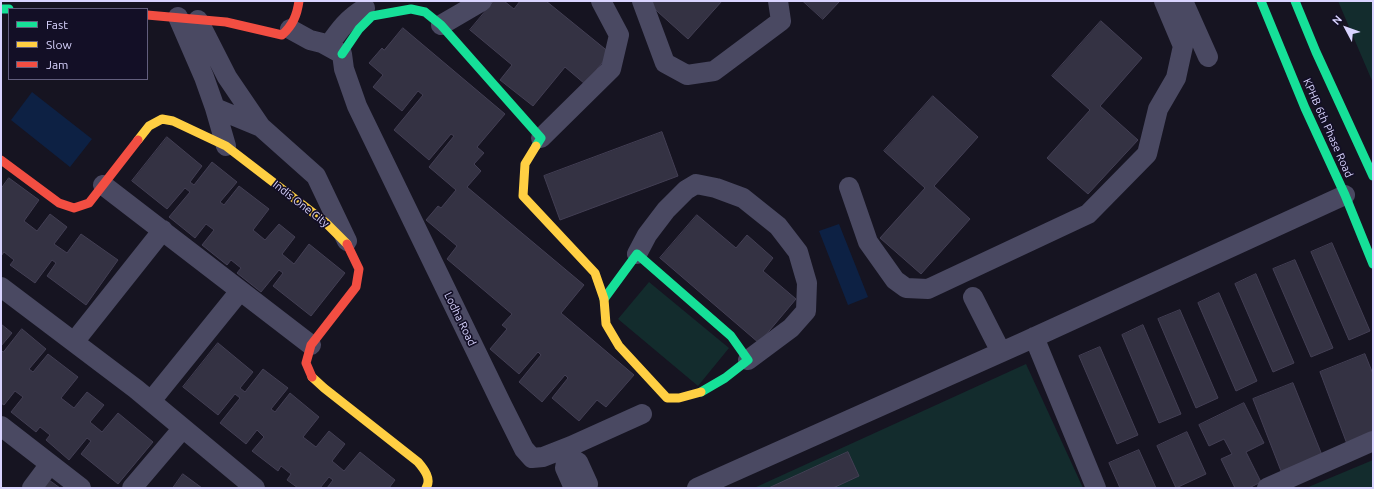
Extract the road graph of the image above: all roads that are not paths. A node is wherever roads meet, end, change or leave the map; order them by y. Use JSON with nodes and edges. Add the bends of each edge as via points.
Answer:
{"nodes":[{"id":1,"x":299,"y":1,"type":"edge"},
{"id":2,"x":482,"y":1,"type":"edge"},
{"id":3,"x":601,"y":1,"type":"edge"},
{"id":4,"x":642,"y":1,"type":"edge"},
{"id":5,"x":778,"y":1,"type":"edge"},
{"id":6,"x":1164,"y":1,"type":"edge"},
{"id":7,"x":1183,"y":1,"type":"edge"},
{"id":8,"x":1261,"y":1,"type":"edge"},
{"id":9,"x":1295,"y":1,"type":"edge"},
{"id":10,"x":365,"y":8,"type":"dead end"},
{"id":11,"x":148,"y":15,"type":"edge"},
{"id":12,"x":178,"y":17,"type":"junction"},
{"id":13,"x":198,"y":20,"type":"junction"},
{"id":14,"x":441,"y":25,"type":"junction"},
{"id":15,"x":289,"y":28,"type":"junction"},
{"id":16,"x":334,"y":53,"type":"junction"},
{"id":17,"x":1208,"y":57,"type":"dead end"},
{"id":18,"x":215,"y":108,"type":"junction"},
{"id":19,"x":261,"y":128,"type":"junction"},
{"id":20,"x":541,"y":138,"type":"junction"},
{"id":21,"x":226,"y":146,"type":"junction"},
{"id":22,"x":1,"y":160,"type":"edge"},
{"id":23,"x":1373,"y":176,"type":"edge"},
{"id":24,"x":103,"y":185,"type":"junction"},
{"id":25,"x":849,"y":187,"type":"dead end"},
{"id":26,"x":1345,"y":195,"type":"junction"},
{"id":27,"x":163,"y":230,"type":"junction"},
{"id":28,"x":348,"y":245,"type":"junction"},
{"id":29,"x":637,"y":254,"type":"junction"},
{"id":30,"x":1373,"y":264,"type":"edge"},
{"id":31,"x":1,"y":287,"type":"edge"},
{"id":32,"x":240,"y":290,"type":"junction"},
{"id":33,"x":973,"y":297,"type":"dead end"},
{"id":34,"x":604,"y":299,"type":"junction"},
{"id":35,"x":1034,"y":337,"type":"junction"},
{"id":36,"x":74,"y":342,"type":"junction"},
{"id":37,"x":311,"y":345,"type":"junction"},
{"id":38,"x":1000,"y":352,"type":"junction"},
{"id":39,"x":748,"y":360,"type":"junction"},
{"id":40,"x":151,"y":401,"type":"junction"},
{"id":41,"x":642,"y":414,"type":"dead end"},
{"id":42,"x":1,"y":426,"type":"edge"},
{"id":43,"x":183,"y":428,"type":"junction"},
{"id":44,"x":1373,"y":441,"type":"edge"},
{"id":45,"x":566,"y":453,"type":"junction"},
{"id":46,"x":50,"y":464,"type":"junction"},
{"id":47,"x":32,"y":488,"type":"edge"},
{"id":48,"x":81,"y":488,"type":"edge"},
{"id":49,"x":132,"y":488,"type":"edge"},
{"id":50,"x":254,"y":488,"type":"edge"},
{"id":51,"x":426,"y":488,"type":"edge"},
{"id":52,"x":574,"y":488,"type":"edge"},
{"id":53,"x":587,"y":488,"type":"edge"},
{"id":54,"x":697,"y":488,"type":"edge"},
{"id":55,"x":1096,"y":488,"type":"edge"},
{"id":56,"x":1268,"y":488,"type":"edge"}],
"edges":[{"from":1,"to":15,"type":"street","via":[[298,13]]},
{"from":2,"to":14,"type":"street"},
{"from":3,"to":20,"type":"street","via":[[619,35],[611,69]]},
{"from":4,"to":5,"type":"street","via":[[665,63],[687,75],[714,71],[781,21]]},
{"from":6,"to":25,"type":"street","via":[[1183,46],[1176,78],[1158,109],[1147,154],[1088,214],[928,289],[906,288],[895,280],[868,242]]},
{"from":7,"to":17,"type":"street"},
{"from":8,"to":26,"type":"street","name":"KPHB 6th Phase Road","via":[[1305,108]]},
{"from":9,"to":23,"type":"street","name":"KPHB 6th Phase Road"},
{"from":10,"to":16,"type":"street","via":[[353,15],[343,26]]},
{"from":11,"to":12,"type":"street"},
{"from":12,"to":13,"type":"street"},
{"from":12,"to":18,"type":"street"},
{"from":13,"to":15,"type":"street"},
{"from":13,"to":19,"type":"street","via":[[227,77]]},
{"from":14,"to":16,"type":"street","via":[[425,12],[411,9],[372,16]]},
{"from":14,"to":20,"type":"street"},
{"from":15,"to":16,"type":"street"},
{"from":15,"to":16,"type":"street"},
{"from":16,"to":45,"type":"street","name":"Lodha Road","via":[[356,106],[524,448],[532,458]]},
{"from":18,"to":19,"type":"street"},
{"from":18,"to":21,"type":"street"},
{"from":19,"to":28,"type":"street","via":[[316,176]]},
{"from":20,"to":34,"type":"street","via":[[525,164],[524,196],[595,273]]},
{"from":21,"to":24,"type":"street","name":"Indis One City","via":[[173,121],[162,119],[150,126]]},
{"from":21,"to":28,"type":"street","name":"Indis One City","via":[[325,222]]},
{"from":22,"to":24,"type":"street","name":"Indis One City","via":[[59,203],[74,208],[89,203]]},
{"from":24,"to":27,"type":"street"},
{"from":26,"to":30,"type":"street","name":"KPHB 6th Phase Road"},
{"from":26,"to":35,"type":"street"},
{"from":27,"to":32,"type":"street"},
{"from":27,"to":36,"type":"street"},
{"from":28,"to":37,"type":"street","name":"Indis One City","via":[[359,269],[356,287]]},
{"from":29,"to":34,"type":"street"},
{"from":29,"to":39,"type":"street","via":[[731,336]]},
{"from":29,"to":39,"type":"street","via":[[647,235],[666,210],[686,190],[696,184],[743,198],[778,226],[798,252],[807,283],[806,311],[791,328]]},
{"from":31,"to":36,"type":"street"},
{"from":32,"to":37,"type":"street"},
{"from":32,"to":40,"type":"street"},
{"from":33,"to":38,"type":"street"},
{"from":34,"to":39,"type":"street","via":[[606,324],[619,346],[667,398],[679,398],[703,391]]},
{"from":35,"to":38,"type":"street"},
{"from":35,"to":55,"type":"street"},
{"from":36,"to":40,"type":"street"},
{"from":37,"to":51,"type":"street","name":"Indis One City","via":[[306,363],[311,376],[418,462],[427,474]]},
{"from":38,"to":54,"type":"street"},
{"from":40,"to":43,"type":"street"},
{"from":41,"to":45,"type":"street","name":"Lodha Road"},
{"from":42,"to":46,"type":"street"},
{"from":43,"to":49,"type":"street"},
{"from":43,"to":50,"type":"street"},
{"from":44,"to":56,"type":"street"},
{"from":45,"to":52,"type":"street","via":[[565,468]]},
{"from":45,"to":53,"type":"street","via":[[578,462],[588,484]]},
{"from":46,"to":47,"type":"street"},
{"from":46,"to":48,"type":"street"}]}
